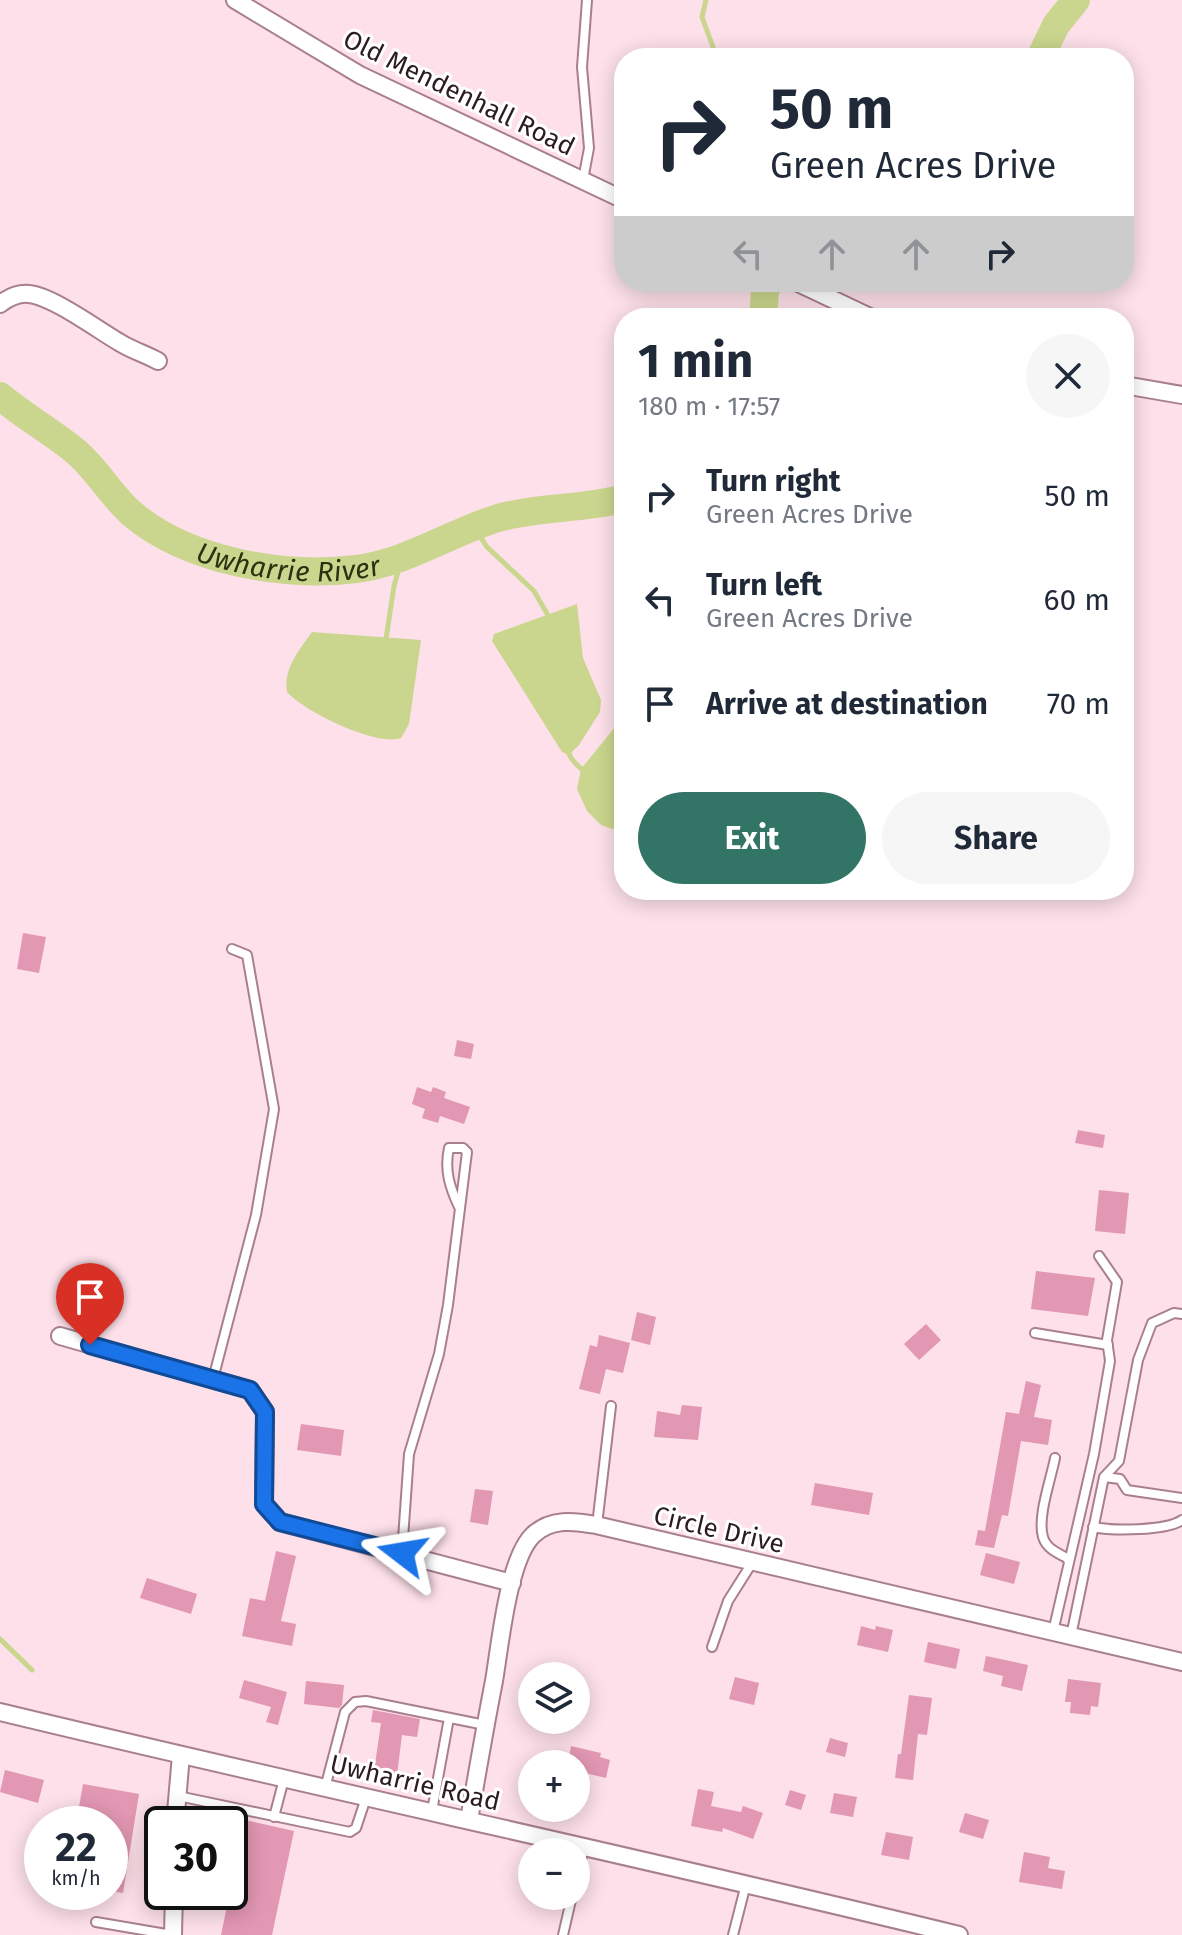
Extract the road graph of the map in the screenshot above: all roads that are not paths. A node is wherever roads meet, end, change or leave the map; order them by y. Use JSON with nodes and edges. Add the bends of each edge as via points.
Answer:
{"nodes":[{"id":1,"x":235,"y":0,"type":"edge"},
{"id":2,"x":587,"y":0,"type":"edge"},
{"id":3,"x":583,"y":180,"type":"junction"},
{"id":4,"x":614,"y":195,"type":"edge"},
{"id":5,"x":817,"y":292,"type":"edge"},
{"id":6,"x":0,"y":304,"type":"edge"},
{"id":7,"x":851,"y":308,"type":"edge"},
{"id":8,"x":158,"y":361,"type":"dead end"},
{"id":9,"x":1134,"y":387,"type":"edge"},
{"id":10,"x":1182,"y":395,"type":"edge"},
{"id":11,"x":232,"y":949,"type":"dead end"},
{"id":12,"x":459,"y":1207,"type":"junction"},
{"id":13,"x":1099,"y":1256,"type":"dead end"},
{"id":14,"x":1182,"y":1314,"type":"edge"},
{"id":15,"x":1035,"y":1333,"type":"dead end"},
{"id":16,"x":60,"y":1336,"type":"dead end"},
{"id":17,"x":1108,"y":1345,"type":"junction"},
{"id":18,"x":212,"y":1380,"type":"junction"},
{"id":19,"x":611,"y":1406,"type":"dead end"},
{"id":20,"x":1055,"y":1458,"type":"dead end"},
{"id":21,"x":1104,"y":1477,"type":"junction"},
{"id":22,"x":1182,"y":1498,"type":"edge"},
{"id":23,"x":1182,"y":1520,"type":"edge"},
{"id":24,"x":596,"y":1525,"type":"junction"},
{"id":25,"x":1093,"y":1527,"type":"junction"},
{"id":26,"x":402,"y":1553,"type":"junction"},
{"id":27,"x":752,"y":1563,"type":"junction"},
{"id":28,"x":1069,"y":1563,"type":"junction"},
{"id":29,"x":512,"y":1583,"type":"junction"},
{"id":30,"x":1053,"y":1633,"type":"junction"},
{"id":31,"x":1071,"y":1637,"type":"junction"},
{"id":32,"x":712,"y":1647,"type":"dead end"},
{"id":33,"x":1182,"y":1662,"type":"edge"},
{"id":34,"x":0,"y":1712,"type":"edge"},
{"id":35,"x":449,"y":1718,"type":"junction"},
{"id":36,"x":486,"y":1725,"type":"junction"},
{"id":37,"x":181,"y":1755,"type":"junction"},
{"id":38,"x":284,"y":1779,"type":"junction"},
{"id":39,"x":325,"y":1788,"type":"junction"},
{"id":40,"x":177,"y":1796,"type":"junction"},
{"id":41,"x":367,"y":1797,"type":"junction"},
{"id":42,"x":176,"y":1806,"type":"edge"},
{"id":43,"x":432,"y":1811,"type":"junction"},
{"id":44,"x":274,"y":1817,"type":"junction"},
{"id":45,"x":469,"y":1820,"type":"junction"},
{"id":46,"x":546,"y":1838,"type":"edge"},
{"id":47,"x":590,"y":1848,"type":"edge"},
{"id":48,"x":746,"y":1883,"type":"junction"},
{"id":49,"x":174,"y":1910,"type":"edge"},
{"id":50,"x":569,"y":1910,"type":"edge"},
{"id":51,"x":96,"y":1922,"type":"dead end"},
{"id":52,"x":173,"y":1935,"type":"edge"},
{"id":53,"x":563,"y":1935,"type":"edge"},
{"id":54,"x":733,"y":1935,"type":"edge"},
{"id":55,"x":959,"y":1935,"type":"edge"}],
"edges":[{"from":1,"to":3,"type":"street","name":"Old Mendenhall Road","via":[[360,75]]},
{"from":2,"to":3,"type":"lane","via":[[582,67],[589,148]]},
{"from":3,"to":4,"type":"street","name":"Old Mendenhall Road"},
{"from":5,"to":7,"type":"street"},
{"from":6,"to":8,"type":"street","via":[[15,296],[42,298]]},
{"from":9,"to":10,"type":"street"},
{"from":11,"to":18,"type":"lane","via":[[247,955],[274,1109],[256,1215]]},
{"from":12,"to":12,"type":"lane","via":[[467,1152],[457,1147],[449,1148],[447,1160]]},
{"from":12,"to":26,"type":"lane","via":[[439,1354],[409,1454]]},
{"from":13,"to":17,"type":"lane","via":[[1117,1282]]},
{"from":14,"to":21,"type":"lane","via":[[1152,1323],[1138,1360],[1119,1461]]},
{"from":15,"to":17,"type":"lane"},
{"from":16,"to":18,"type":"street"},
{"from":17,"to":28,"type":"lane","via":[[1110,1361],[1094,1454]]},
{"from":18,"to":26,"type":"street","via":[[250,1390],[265,1412],[264,1504],[280,1522]]},
{"from":19,"to":24,"type":"lane"},
{"from":20,"to":28,"type":"lane","via":[[1043,1539]]},
{"from":21,"to":22,"type":"lane","via":[[1120,1479],[1127,1490]]},
{"from":21,"to":25,"type":"lane"},
{"from":23,"to":25,"type":"lane","via":[[1141,1528]]},
{"from":24,"to":27,"type":"street","name":"Circle Drive"},
{"from":24,"to":29,"type":"street","name":"Circle Drive","via":[[552,1523],[535,1534]]},
{"from":25,"to":31,"type":"lane"},
{"from":26,"to":29,"type":"street"},
{"from":27,"to":30,"type":"street","name":"Circle Drive"},
{"from":27,"to":32,"type":"lane","via":[[728,1601]]},
{"from":28,"to":30,"type":"lane"},
{"from":29,"to":36,"type":"street","name":"Circle Drive"},
{"from":30,"to":31,"type":"street","name":"Circle Drive"},
{"from":31,"to":33,"type":"street","name":"Circle Drive"},
{"from":34,"to":37,"type":"street","name":"Uwharrie Road"},
{"from":35,"to":36,"type":"lane"},
{"from":35,"to":39,"type":"lane","via":[[355,1702],[345,1712]]},
{"from":35,"to":43,"type":"lane"},
{"from":36,"to":45,"type":"street","name":"Circle Drive"},
{"from":37,"to":38,"type":"street","name":"Uwharrie Road"},
{"from":37,"to":40,"type":"street"},
{"from":38,"to":39,"type":"street","name":"Uwharrie Road"},
{"from":38,"to":44,"type":"lane"},
{"from":39,"to":41,"type":"street","name":"Uwharrie Road"},
{"from":40,"to":42,"type":"street"},
{"from":40,"to":44,"type":"lane"},
{"from":41,"to":43,"type":"street","name":"Uwharrie Road"},
{"from":41,"to":44,"type":"lane","via":[[350,1832]]},
{"from":43,"to":45,"type":"street","name":"Uwharrie Road"},
{"from":45,"to":46,"type":"street","name":"Uwharrie Road"},
{"from":47,"to":48,"type":"street","name":"Uwharrie Road"},
{"from":48,"to":54,"type":"lane"},
{"from":48,"to":55,"type":"street","name":"Uwharrie Road"},
{"from":49,"to":52,"type":"street"},
{"from":50,"to":53,"type":"lane"},
{"from":51,"to":52,"type":"lane"}]}
